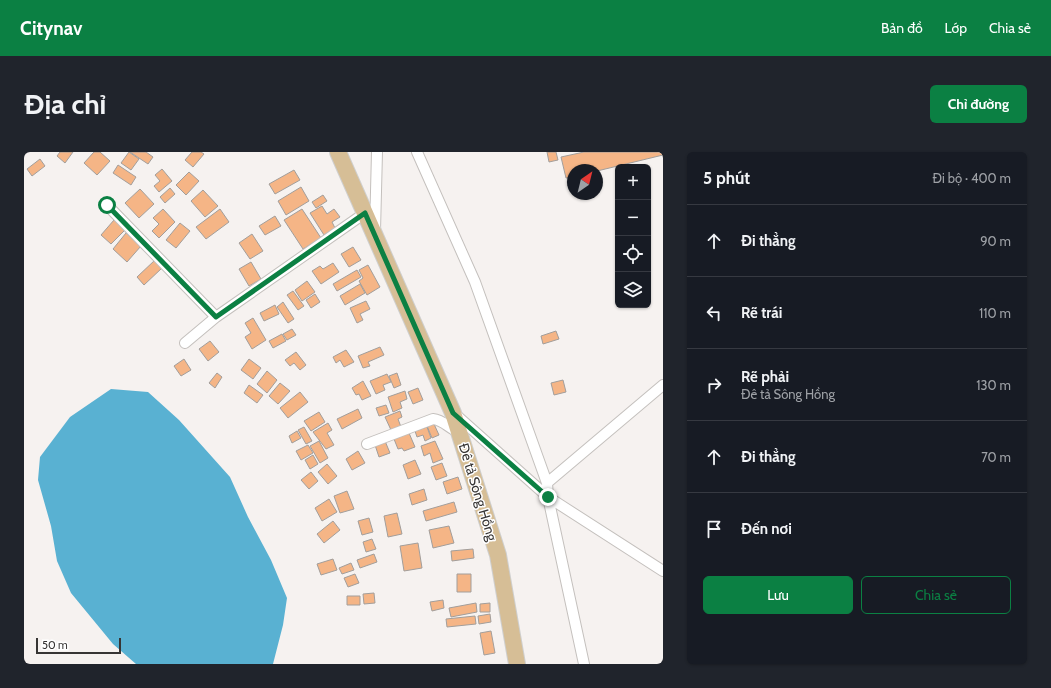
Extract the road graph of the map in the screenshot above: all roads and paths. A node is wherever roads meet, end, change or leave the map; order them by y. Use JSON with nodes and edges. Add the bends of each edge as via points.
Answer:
{"nodes":[{"id":1,"x":338,"y":152,"type":"edge"},
{"id":2,"x":377,"y":152,"type":"edge"},
{"id":3,"x":417,"y":152,"type":"edge"},
{"id":4,"x":107,"y":205,"type":"dead end"},
{"id":5,"x":365,"y":213,"type":"junction"},
{"id":6,"x":375,"y":237,"type":"junction"},
{"id":7,"x":216,"y":317,"type":"junction"},
{"id":8,"x":185,"y":344,"type":"dead end"},
{"id":9,"x":663,"y":384,"type":"edge"},
{"id":10,"x":453,"y":413,"type":"junction"},
{"id":11,"x":459,"y":432,"type":"junction"},
{"id":12,"x":367,"y":444,"type":"dead end"},
{"id":13,"x":547,"y":483,"type":"junction"},
{"id":14,"x":548,"y":497,"type":"junction"},
{"id":15,"x":663,"y":571,"type":"edge"},
{"id":16,"x":517,"y":664,"type":"edge"},
{"id":17,"x":584,"y":664,"type":"edge"}],
"edges":[{"from":1,"to":5,"type":"main road","name":"Đê tả Sông Hồng"},
{"from":2,"to":6,"type":"street"},
{"from":3,"to":13,"type":"street","via":[[475,282]]},
{"from":4,"to":7,"type":"street"},
{"from":5,"to":6,"type":"main road","name":"Đê tả Sông Hồng"},
{"from":5,"to":7,"type":"street"},
{"from":6,"to":10,"type":"main road","name":"Đê tả Sông Hồng"},
{"from":7,"to":8,"type":"street"},
{"from":9,"to":13,"type":"street"},
{"from":10,"to":11,"type":"main road","name":"Đê tả Sông Hồng"},
{"from":10,"to":14,"type":"street"},
{"from":11,"to":12,"type":"street","via":[[439,419],[433,419]]},
{"from":11,"to":16,"type":"main road","name":"Đê tả Sông Hồng","via":[[498,555]]},
{"from":13,"to":14,"type":"street"},
{"from":14,"to":15,"type":"street"},
{"from":14,"to":17,"type":"street"}]}
